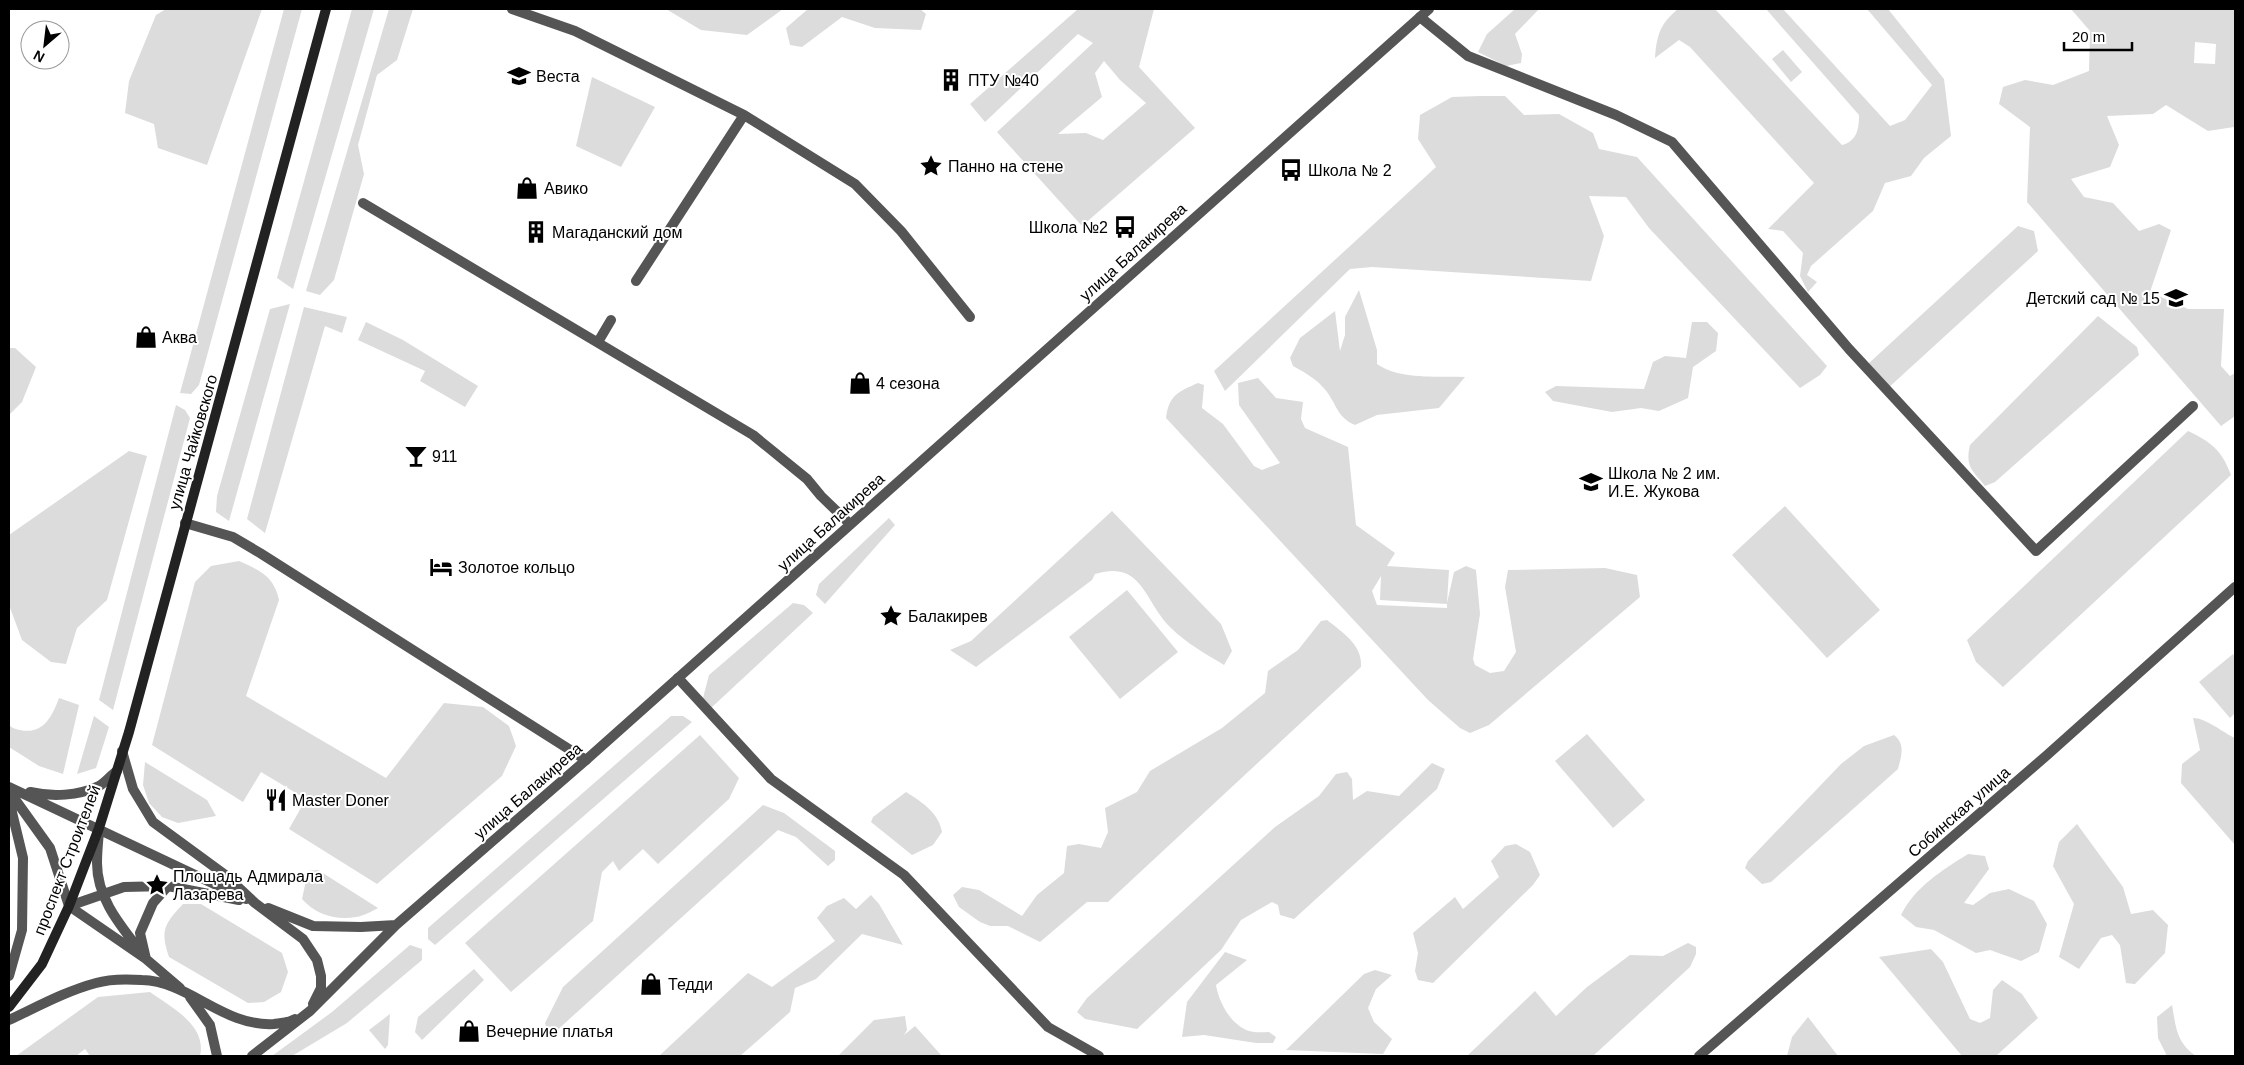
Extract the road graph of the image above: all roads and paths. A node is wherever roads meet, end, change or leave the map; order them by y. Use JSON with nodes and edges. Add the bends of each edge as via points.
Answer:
{"nodes":[{"id":1,"x":326,"y":9,"type":"edge"},
{"id":2,"x":512,"y":9,"type":"edge"},
{"id":3,"x":1429,"y":9,"type":"edge"},
{"id":4,"x":1420,"y":17,"type":"junction"},
{"id":5,"x":744,"y":115,"type":"junction"},
{"id":6,"x":364,"y":203,"type":"dead end"},
{"id":7,"x":636,"y":281,"type":"dead end"},
{"id":8,"x":970,"y":317,"type":"dead end"},
{"id":9,"x":611,"y":320,"type":"dead end"},
{"id":10,"x":598,"y":342,"type":"junction"},
{"id":11,"x":2193,"y":406,"type":"dead end"},
{"id":12,"x":185,"y":523,"type":"junction"},
{"id":13,"x":850,"y":524,"type":"junction"},
{"id":14,"x":2233,"y":592,"type":"edge"},
{"id":15,"x":678,"y":678,"type":"junction"},
{"id":16,"x":122,"y":751,"type":"junction"},
{"id":17,"x":586,"y":760,"type":"junction"},
{"id":18,"x":117,"y":770,"type":"junction"},
{"id":19,"x":9,"y":787,"type":"edge"},
{"id":20,"x":9,"y":791,"type":"edge"},
{"id":21,"x":9,"y":800,"type":"edge"},
{"id":22,"x":99,"y":828,"type":"junction"},
{"id":23,"x":168,"y":886,"type":"junction"},
{"id":24,"x":103,"y":894,"type":"junction"},
{"id":25,"x":255,"y":903,"type":"junction"},
{"id":26,"x":70,"y":906,"type":"junction"},
{"id":27,"x":396,"y":925,"type":"junction"},
{"id":28,"x":146,"y":959,"type":"junction"},
{"id":29,"x":9,"y":976,"type":"edge"},
{"id":30,"x":189,"y":995,"type":"junction"},
{"id":31,"x":9,"y":1007,"type":"edge"},
{"id":32,"x":310,"y":1011,"type":"junction"},
{"id":33,"x":9,"y":1020,"type":"edge"},
{"id":34,"x":217,"y":1056,"type":"edge"},
{"id":35,"x":252,"y":1056,"type":"edge"},
{"id":36,"x":1099,"y":1056,"type":"edge"},
{"id":37,"x":1699,"y":1056,"type":"edge"}],
"edges":[{"from":1,"to":12,"type":"main road","name":"улица Чайковского"},
{"from":2,"to":5,"type":"street","via":[[575,31]]},
{"from":3,"to":4,"type":"street","name":"улица Балакирева"},
{"from":4,"to":11,"type":"street","via":[[1468,56],[1616,115],[1672,142],[1849,349],[2036,551]]},
{"from":4,"to":13,"type":"street","name":"улица Балакирева"},
{"from":5,"to":7,"type":"street"},
{"from":5,"to":8,"type":"street","via":[[855,184],[901,231]]},
{"from":6,"to":10,"type":"street"},
{"from":9,"to":10,"type":"street"},
{"from":10,"to":13,"type":"street","via":[[753,435],[807,479]]},
{"from":12,"to":16,"type":"main road","name":"улица Чайковского"},
{"from":12,"to":17,"type":"street","via":[[233,537]]},
{"from":13,"to":15,"type":"street","name":"улица Балакирева"},
{"from":14,"to":37,"type":"street","name":"Собинская улица"},
{"from":15,"to":17,"type":"street","name":"улица Балакирева"},
{"from":15,"to":36,"type":"street","via":[[771,778],[904,875],[1048,1027]]},
{"from":16,"to":18,"type":"main road","name":"улица Чайковского"},
{"from":16,"to":25,"type":"street","via":[[133,789],[153,822],[224,874]]},
{"from":17,"to":27,"type":"street","name":"улица Балакирева"},
{"from":18,"to":19,"type":"street","via":[[100,786],[68,794],[48,796]]},
{"from":18,"to":22,"type":"main road","name":"проспект Строителей"},
{"from":19,"to":22,"type":"street"},
{"from":20,"to":26,"type":"street","via":[[50,848]]},
{"from":21,"to":29,"type":"street","via":[[23,858],[22,930]]},
{"from":22,"to":24,"type":"street","via":[[97,865]]},
{"from":22,"to":25,"type":"street"},
{"from":22,"to":26,"type":"main road","name":"проспект Строителей"},
{"from":23,"to":24,"type":"street","via":[[124,887]]},
{"from":23,"to":25,"type":"street"},
{"from":23,"to":28,"type":"street","via":[[153,903],[140,933]]},
{"from":24,"to":26,"type":"street"},
{"from":24,"to":28,"type":"street","via":[[107,906]]},
{"from":25,"to":27,"type":"street","via":[[313,926]]},
{"from":25,"to":32,"type":"street","via":[[303,939],[317,960],[322,988]]},
{"from":26,"to":28,"type":"street"},
{"from":26,"to":31,"type":"main road","name":"проспект Строителей","via":[[42,964]]},
{"from":27,"to":32,"type":"street","name":"улица Балакирева"},
{"from":28,"to":30,"type":"street"},
{"from":30,"to":32,"type":"street","via":[[219,1012],[250,1022],[289,1022]]},
{"from":30,"to":33,"type":"street","via":[[143,980],[98,982]]},
{"from":30,"to":34,"type":"street","via":[[210,1025]]},
{"from":32,"to":35,"type":"street","name":"улица Балакирева"}]}
